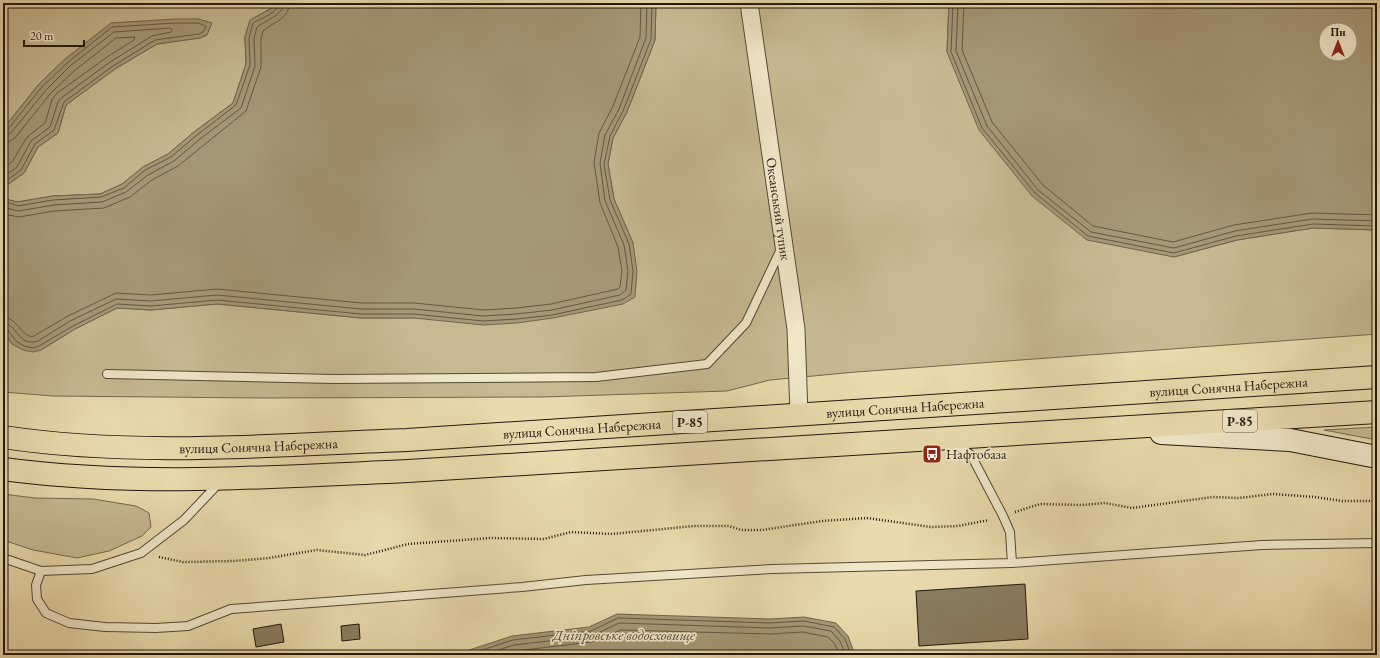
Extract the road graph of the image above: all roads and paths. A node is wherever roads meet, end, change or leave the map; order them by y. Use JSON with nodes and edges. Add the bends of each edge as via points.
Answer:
{"nodes":[{"id":1,"x":749,"y":3,"type":"edge"},
{"id":2,"x":784,"y":243,"type":"junction"},
{"id":3,"x":107,"y":374,"type":"dead end"},
{"id":4,"x":1377,"y":378,"type":"edge"},
{"id":5,"x":1377,"y":412,"type":"edge"},
{"id":6,"x":799,"y":415,"type":"junction"},
{"id":7,"x":1102,"y":429,"type":"junction"},
{"id":8,"x":3,"y":437,"type":"edge"},
{"id":9,"x":946,"y":438,"type":"junction"},
{"id":10,"x":1377,"y":457,"type":"edge"},
{"id":11,"x":3,"y":469,"type":"edge"},
{"id":12,"x":222,"y":479,"type":"junction"},
{"id":13,"x":1377,"y":501,"type":"edge"},
{"id":14,"x":1003,"y":516,"type":"junction"},
{"id":15,"x":1377,"y":543,"type":"edge"},
{"id":16,"x":141,"y":553,"type":"junction"},
{"id":17,"x":3,"y":558,"type":"edge"},
{"id":18,"x":1012,"y":563,"type":"junction"},
{"id":19,"x":41,"y":571,"type":"junction"}],
"edges":[{"from":1,"to":2,"type":"street","name":"Океанський тупик"},
{"from":2,"to":3,"type":"lane","via":[[746,323],[708,364],[596,377],[334,379]]},
{"from":2,"to":6,"type":"street","name":"Океанський тупик","via":[[796,329]]},
{"from":4,"to":6,"type":"main road","name":"вулиця Сонячна Набережна","number":"Р-85"},
{"from":5,"to":7,"type":"main road","number":"Р-85"},
{"from":6,"to":8,"type":"main road","name":"вулиця Сонячна Набережна","number":"Р-85","via":[[407,440],[273,445],[126,447],[37,442]]},
{"from":7,"to":9,"type":"main road","number":"Р-85"},
{"from":7,"to":10,"type":"main road","via":[[1290,440]]},
{"from":9,"to":12,"type":"main road","number":"Р-85"},
{"from":9,"to":14,"type":"lane","via":[[971,456]]},
{"from":11,"to":12,"type":"main road","number":"Р-85","via":[[78,477]]},
{"from":12,"to":16,"type":"lane","via":[[184,520]]},
{"from":13,"to":14,"type":"path","via":[[1342,501],[1273,494],[1239,498],[1213,497],[1132,508],[1105,503],[1040,504]]},
{"from":14,"to":16,"type":"path","via":[[983,522],[931,527],[867,518],[822,521],[762,530],[708,526],[612,534],[571,532],[544,539],[490,538],[408,544],[366,555],[317,550],[234,561],[183,562]]},
{"from":14,"to":18,"type":"lane","via":[[1010,532]]},
{"from":15,"to":18,"type":"lane","via":[[1262,545]]},
{"from":16,"to":19,"type":"lane","via":[[92,569]]},
{"from":17,"to":19,"type":"lane"},
{"from":18,"to":19,"type":"lane","via":[[772,569],[586,580],[231,609],[188,626],[156,628],[69,623],[46,613],[37,600],[36,585]]}]}
